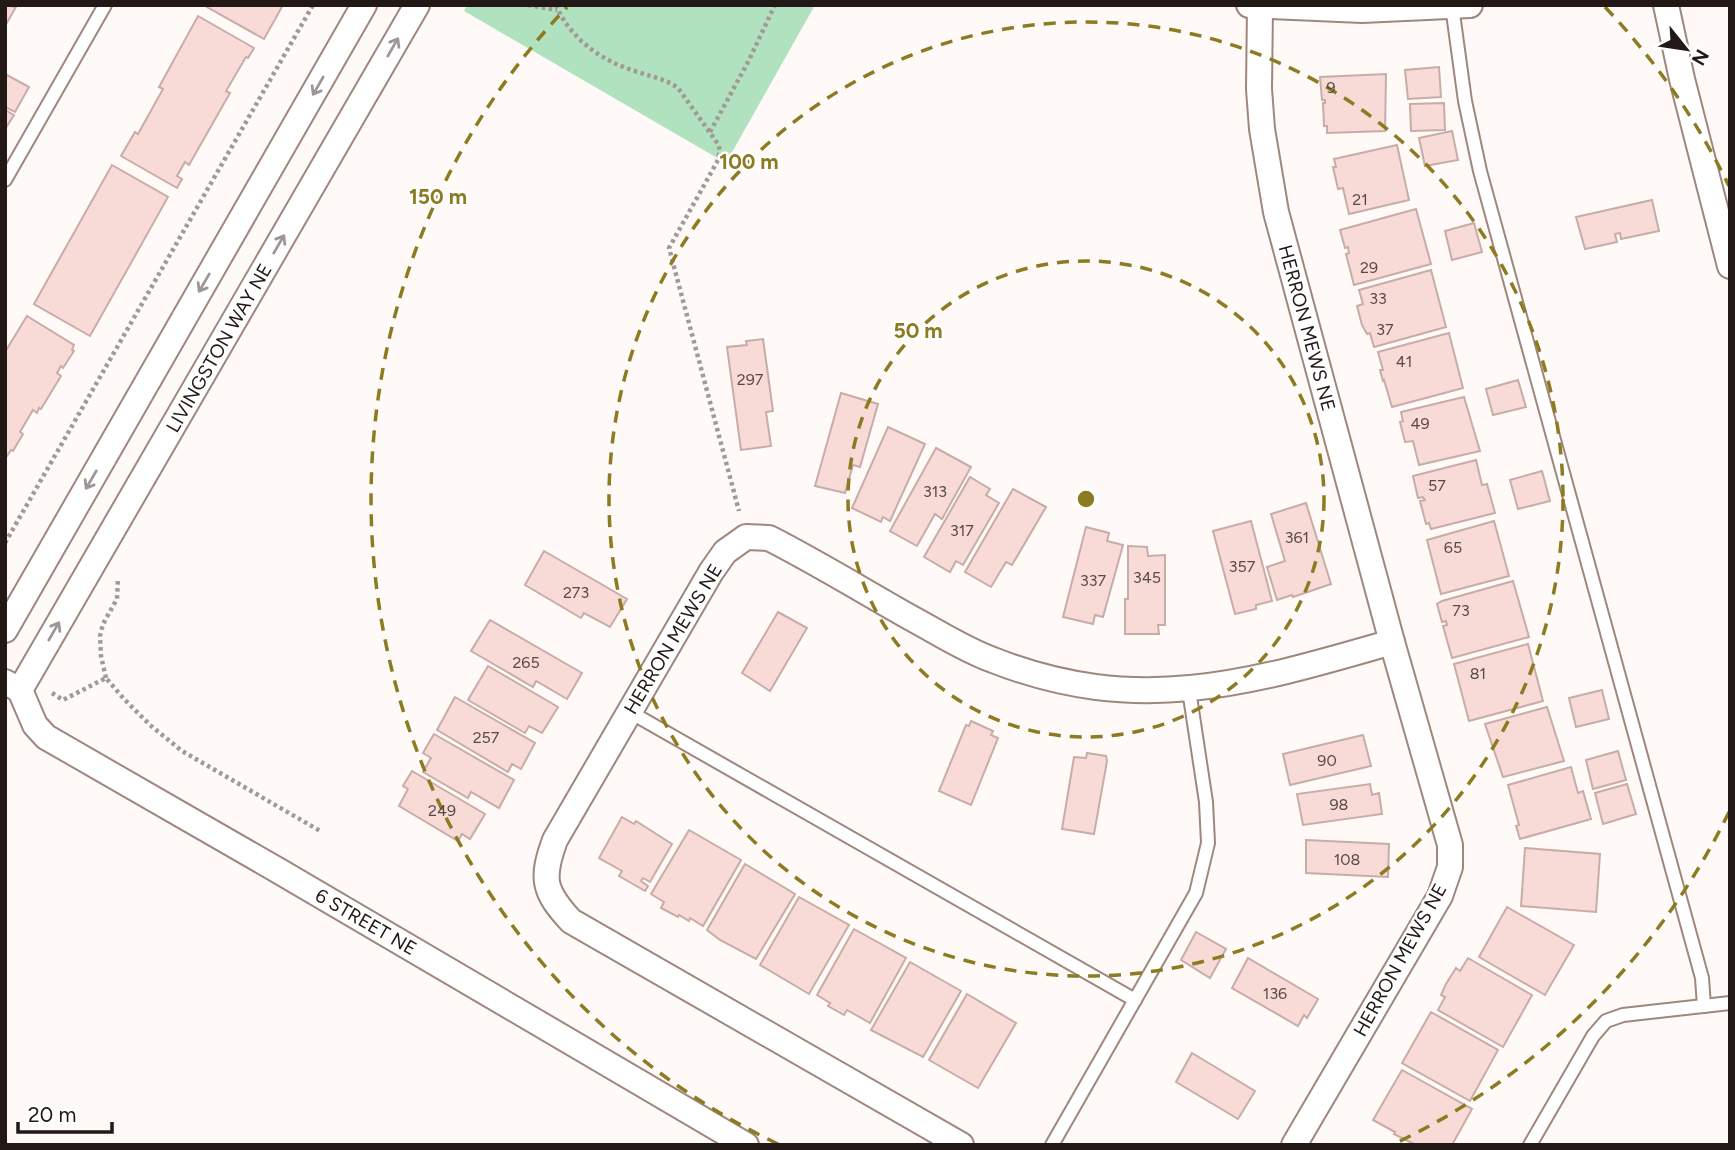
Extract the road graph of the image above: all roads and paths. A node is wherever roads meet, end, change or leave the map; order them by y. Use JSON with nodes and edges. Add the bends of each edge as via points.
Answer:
{"nodes":[{"id":1,"x":105,"y":5,"type":"edge"},
{"id":2,"x":313,"y":5,"type":"edge"},
{"id":3,"x":364,"y":5,"type":"edge"},
{"id":4,"x":417,"y":5,"type":"edge"},
{"id":5,"x":528,"y":5,"type":"edge"},
{"id":6,"x":775,"y":5,"type":"edge"},
{"id":7,"x":1666,"y":5,"type":"edge"},
{"id":8,"x":1255,"y":6,"type":"edge"},
{"id":9,"x":1461,"y":6,"type":"edge"},
{"id":10,"x":557,"y":8,"type":"edge"},
{"id":11,"x":710,"y":132,"type":"junction"},
{"id":12,"x":5,"y":180,"type":"edge"},
{"id":13,"x":1730,"y":266,"type":"edge"},
{"id":14,"x":746,"y":537,"type":"junction"},
{"id":15,"x":5,"y":543,"type":"edge"},
{"id":16,"x":117,"y":599,"type":"dead end"},
{"id":17,"x":5,"y":630,"type":"edge"},
{"id":18,"x":1392,"y":642,"type":"junction"},
{"id":19,"x":106,"y":678,"type":"junction"},
{"id":20,"x":17,"y":684,"type":"edge"},
{"id":21,"x":1189,"y":690,"type":"junction"},
{"id":22,"x":630,"y":712,"type":"junction"},
{"id":23,"x":322,"y":832,"type":"dead end"},
{"id":24,"x":1135,"y":1000,"type":"junction"},
{"id":25,"x":1730,"y":1003,"type":"edge"},
{"id":26,"x":1704,"y":1006,"type":"junction"},
{"id":27,"x":746,"y":1145,"type":"edge"},
{"id":28,"x":961,"y":1145,"type":"edge"},
{"id":29,"x":1052,"y":1145,"type":"edge"},
{"id":30,"x":1294,"y":1145,"type":"edge"},
{"id":31,"x":1530,"y":1145,"type":"edge"}],
"edges":[{"from":1,"to":12,"type":"lane"},
{"from":2,"to":15,"type":"path"},
{"from":3,"to":17,"type":"street","one_way":true},
{"from":20,"to":4,"type":"street","name":"LIVINGSTON WAY NE","one_way":true},
{"from":5,"to":10,"type":"path"},
{"from":6,"to":11,"type":"path"},
{"from":7,"to":13,"type":"street"},
{"from":8,"to":9,"type":"street","via":[[1362,10]]},
{"from":8,"to":18,"type":"street","name":"HERRON MEWS NE","via":[[1271,191]]},
{"from":9,"to":26,"type":"lane","via":[[1465,101],[1480,171],[1702,978]]},
{"from":10,"to":11,"type":"path","via":[[570,30],[601,56],[671,82]]},
{"from":11,"to":14,"type":"path","via":[[720,151],[717,162],[669,248]]},
{"from":14,"to":21,"type":"street","via":[[769,538],[789,548],[992,660],[1090,688]]},
{"from":14,"to":22,"type":"street","name":"HERRON MEWS NE","via":[[725,552],[711,572]]},
{"from":16,"to":19,"type":"path","via":[[100,636]]},
{"from":18,"to":21,"type":"street","via":[[1289,672]]},
{"from":18,"to":30,"type":"street","name":"HERRON MEWS NE","via":[[1450,845],[1450,867],[1440,896]]},
{"from":19,"to":20,"type":"path","via":[[62,700]]},
{"from":19,"to":23,"type":"path","via":[[182,751]]},
{"from":20,"to":27,"type":"street","name":"6 STREET NE","via":[[35,725],[47,737]]},
{"from":21,"to":24,"type":"lane","via":[[1208,842],[1196,893]]},
{"from":22,"to":24,"type":"lane"},
{"from":22,"to":28,"type":"street","name":"HERRON MEWS NE","via":[[555,840],[545,866],[555,904],[571,921]]},
{"from":24,"to":29,"type":"lane"},
{"from":25,"to":26,"type":"lane"},
{"from":26,"to":31,"type":"lane","via":[[1606,1021],[1592,1036]]}]}
